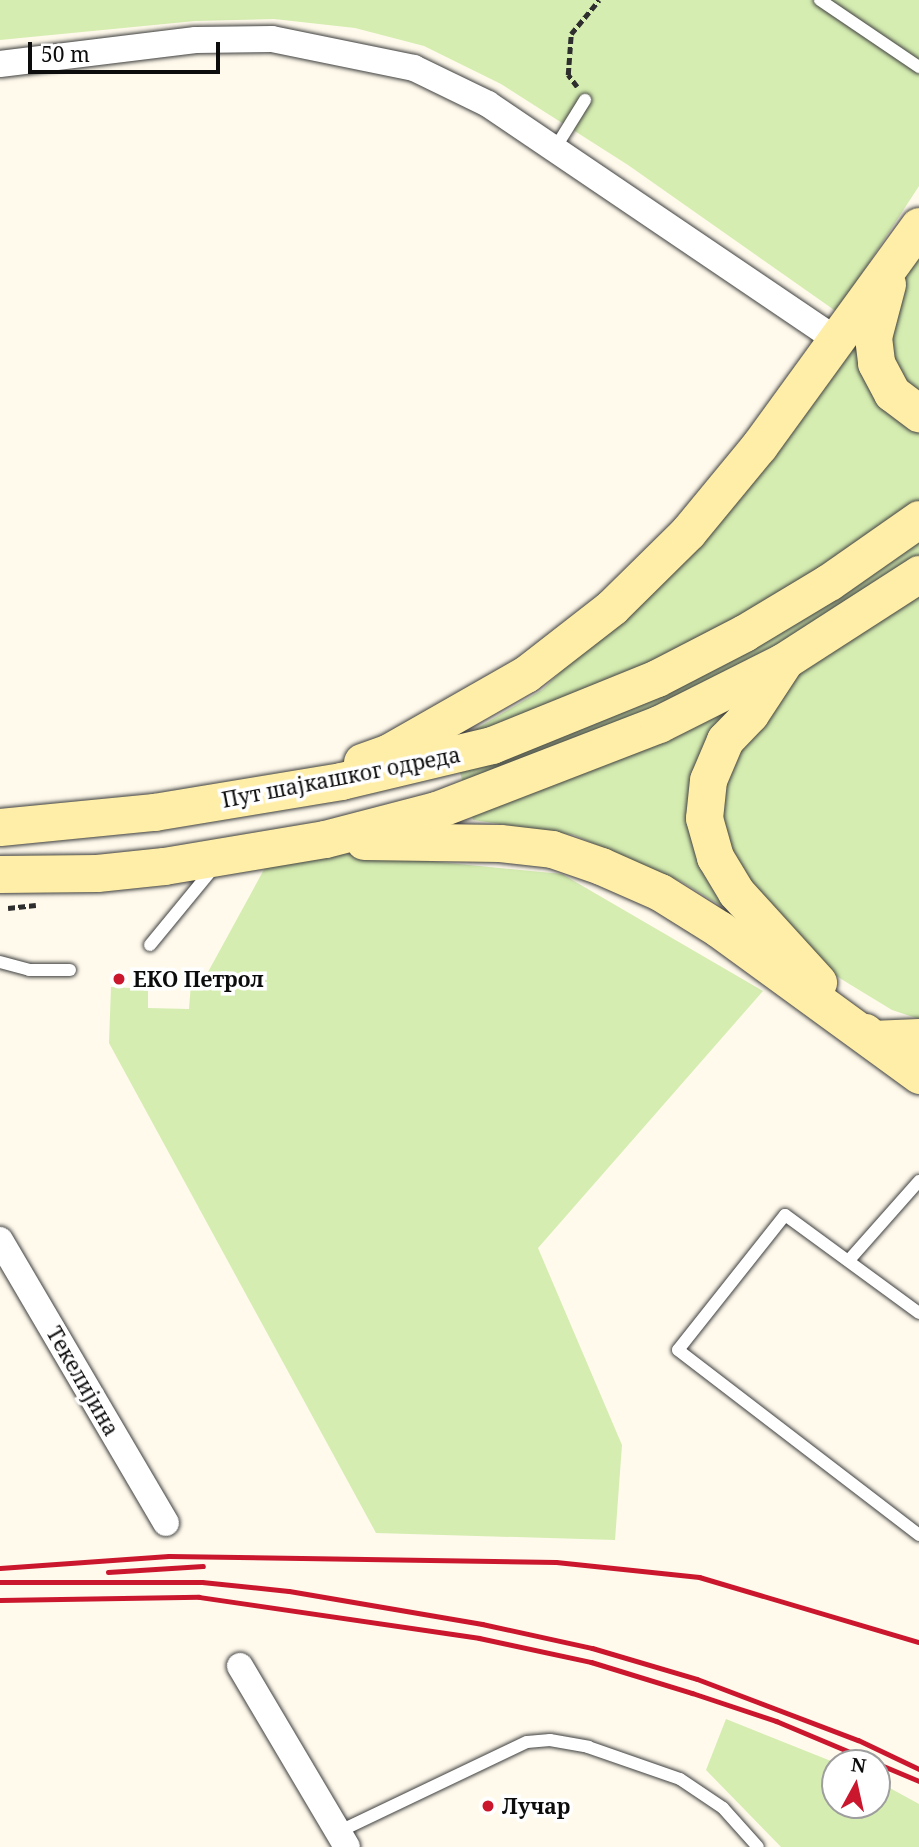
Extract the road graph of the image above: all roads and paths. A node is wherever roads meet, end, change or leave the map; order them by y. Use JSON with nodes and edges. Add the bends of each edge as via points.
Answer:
{"nodes":[{"id":1,"x":599,"y":0,"type":"edge"},
{"id":2,"x":820,"y":0,"type":"edge"},
{"id":3,"x":0,"y":64,"type":"edge"},
{"id":4,"x":919,"y":67,"type":"edge"},
{"id":5,"x":585,"y":100,"type":"joint"},
{"id":6,"x":554,"y":150,"type":"junction"},
{"id":7,"x":919,"y":226,"type":"edge"},
{"id":8,"x":898,"y":256,"type":"junction"},
{"id":9,"x":836,"y":340,"type":"junction"},
{"id":10,"x":876,"y":363,"type":"junction"},
{"id":11,"x":919,"y":413,"type":"edge"},
{"id":12,"x":919,"y":519,"type":"edge"},
{"id":13,"x":919,"y":575,"type":"edge"},
{"id":14,"x":784,"y":662,"type":"junction"},
{"id":15,"x":289,"y":790,"type":"junction"},
{"id":16,"x":0,"y":827,"type":"edge"},
{"id":17,"x":325,"y":839,"type":"junction"},
{"id":18,"x":221,"y":857,"type":"junction"},
{"id":19,"x":0,"y":874,"type":"edge"},
{"id":20,"x":150,"y":945,"type":"dead end"},
{"id":21,"x":0,"y":962,"type":"edge"},
{"id":22,"x":70,"y":970,"type":"dead end"},
{"id":23,"x":919,"y":1037,"type":"edge"},
{"id":24,"x":871,"y":1039,"type":"junction"},
{"id":25,"x":919,"y":1075,"type":"edge"},
{"id":26,"x":919,"y":1181,"type":"edge"},
{"id":27,"x":1,"y":1242,"type":"edge"},
{"id":28,"x":850,"y":1259,"type":"junction"},
{"id":29,"x":919,"y":1312,"type":"edge"},
{"id":30,"x":166,"y":1523,"type":"dead end"},
{"id":31,"x":919,"y":1535,"type":"edge"},
{"id":32,"x":240,"y":1666,"type":"dead end"},
{"id":33,"x":343,"y":1840,"type":"edge"},
{"id":34,"x":758,"y":1847,"type":"edge"}],
"edges":[{"from":1,"to":5,"type":"path","via":[[571,34],[568,75]]},
{"from":2,"to":4,"type":"lane"},
{"from":3,"to":6,"type":"street","via":[[196,40],[272,38],[414,68],[488,104]]},
{"from":5,"to":6,"type":"lane"},
{"from":6,"to":9,"type":"street"},
{"from":7,"to":8,"type":"main road"},
{"from":8,"to":9,"type":"main road"},
{"from":8,"to":10,"type":"main road","via":[[878,307]]},
{"from":9,"to":10,"type":"main road"},
{"from":9,"to":15,"type":"main road","via":[[759,446],[688,532],[612,607],[526,674],[400,746]]},
{"from":10,"to":11,"type":"main road","via":[[892,393]]},
{"from":12,"to":15,"type":"main road","name":"Пут шајкашког одреда","via":[[829,582],[744,633],[554,722],[440,760]]},
{"from":13,"to":14,"type":"main road","name":"Пут шајкашког одреда"},
{"from":14,"to":17,"type":"main road","name":"Пут шајкашког одреда","via":[[615,744],[436,810]]},
{"from":14,"to":24,"type":"main road","via":[[750,714],[724,740],[708,780],[704,818],[715,857],[736,892]]},
{"from":15,"to":16,"type":"main road","name":"Пут шајкашког одреда","via":[[142,814]]},
{"from":17,"to":18,"type":"main road","name":"Пут шајкашког одреда"},
{"from":17,"to":24,"type":"main road","via":[[500,843],[552,849],[601,866],[660,892],[719,929]]},
{"from":18,"to":19,"type":"main road","name":"Пут шајкашког одреда","via":[[97,873]]},
{"from":18,"to":20,"type":"lane"},
{"from":21,"to":22,"type":"lane","via":[[29,970]]},
{"from":23,"to":24,"type":"main road"},
{"from":24,"to":25,"type":"main road"},
{"from":26,"to":28,"type":"lane"},
{"from":27,"to":30,"type":"street","name":"Текелијина"},
{"from":28,"to":29,"type":"lane"},
{"from":28,"to":31,"type":"lane","via":[[785,1215],[678,1350]]},
{"from":32,"to":33,"type":"street"},
{"from":33,"to":34,"type":"lane","via":[[527,1742],[550,1740],[588,1747],[680,1779],[723,1808]]}]}
